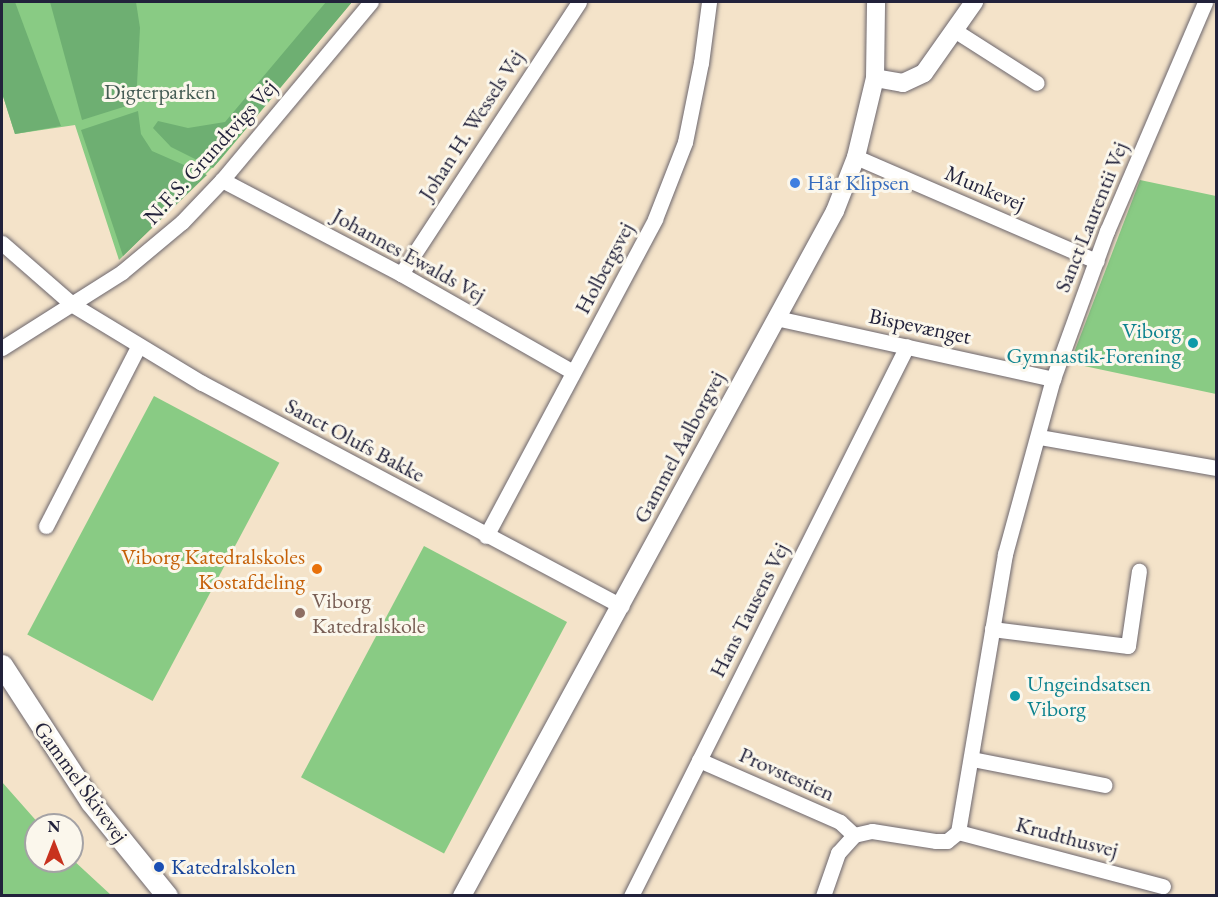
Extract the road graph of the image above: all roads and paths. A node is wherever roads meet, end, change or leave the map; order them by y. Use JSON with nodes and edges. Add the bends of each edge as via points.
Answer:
{"nodes":[{"id":1,"x":371,"y":2,"type":"edge"},
{"id":2,"x":579,"y":2,"type":"edge"},
{"id":3,"x":709,"y":2,"type":"edge"},
{"id":4,"x":876,"y":2,"type":"edge"},
{"id":5,"x":974,"y":2,"type":"edge"},
{"id":6,"x":1205,"y":2,"type":"edge"},
{"id":7,"x":1212,"y":2,"type":"edge"},
{"id":8,"x":1216,"y":3,"type":"edge"},
{"id":9,"x":954,"y":30,"type":"junction"},
{"id":10,"x":875,"y":78,"type":"junction"},
{"id":11,"x":1036,"y":83,"type":"dead end"},
{"id":12,"x":856,"y":157,"type":"junction"},
{"id":13,"x":222,"y":180,"type":"junction"},
{"id":14,"x":2,"y":243,"type":"edge"},
{"id":15,"x":1096,"y":261,"type":"junction"},
{"id":16,"x":401,"y":274,"type":"junction"},
{"id":17,"x":73,"y":304,"type":"junction"},
{"id":18,"x":776,"y":318,"type":"junction"},
{"id":19,"x":140,"y":345,"type":"junction"},
{"id":20,"x":907,"y":346,"type":"junction"},
{"id":21,"x":2,"y":348,"type":"edge"},
{"id":22,"x":573,"y":372,"type":"junction"},
{"id":23,"x":1053,"y":379,"type":"junction"},
{"id":24,"x":1039,"y":437,"type":"junction"},
{"id":25,"x":1216,"y":468,"type":"edge"},
{"id":26,"x":46,"y":526,"type":"dead end"},
{"id":27,"x":486,"y":536,"type":"junction"},
{"id":28,"x":1139,"y":571,"type":"dead end"},
{"id":29,"x":621,"y":606,"type":"junction"},
{"id":30,"x":992,"y":629,"type":"junction"},
{"id":31,"x":2,"y":665,"type":"edge"},
{"id":32,"x":972,"y":759,"type":"junction"},
{"id":33,"x":699,"y":760,"type":"junction"},
{"id":34,"x":1104,"y":785,"type":"dead end"},
{"id":35,"x":958,"y":832,"type":"junction"},
{"id":36,"x":854,"y":835,"type":"junction"},
{"id":37,"x":1163,"y":886,"type":"dead end"},
{"id":38,"x":167,"y":896,"type":"edge"},
{"id":39,"x":462,"y":896,"type":"edge"},
{"id":40,"x":631,"y":896,"type":"edge"},
{"id":41,"x":823,"y":896,"type":"edge"}],
"edges":[{"from":1,"to":13,"type":"street","name":"N.F.S. Grundtvigs Vej"},
{"from":2,"to":16,"type":"street","name":"Johan H. Wessels Vej"},
{"from":3,"to":22,"type":"street","name":"Holbergsvej","via":[[685,142],[655,219]]},
{"from":4,"to":10,"type":"street","name":"Gammel Aalborgvej"},
{"from":5,"to":9,"type":"street"},
{"from":6,"to":15,"type":"street","name":"Sanct Laurentii Vej"},
{"from":7,"to":8,"type":"street"},
{"from":9,"to":10,"type":"street","via":[[915,79],[903,83]]},
{"from":9,"to":11,"type":"street"},
{"from":10,"to":12,"type":"street","name":"Gammel Aalborgvej"},
{"from":12,"to":15,"type":"street","name":"Munkevej"},
{"from":12,"to":18,"type":"street","name":"Gammel Aalborgvej","via":[[835,211]]},
{"from":13,"to":16,"type":"street","name":"Johannes Ewalds Vej"},
{"from":13,"to":17,"type":"street","name":"N.F.S. Grundtvigs Vej","via":[[154,247]]},
{"from":14,"to":17,"type":"street","name":"Sanct Olufs Bakke"},
{"from":15,"to":23,"type":"street","name":"Sanct Laurentii Vej"},
{"from":16,"to":22,"type":"street","name":"Johannes Ewalds Vej"},
{"from":17,"to":19,"type":"street","name":"Sanct Olufs Bakke"},
{"from":17,"to":21,"type":"street","name":"N.F.S. Grundtvigs Vej"},
{"from":18,"to":20,"type":"street","name":"Bispevænget"},
{"from":18,"to":29,"type":"street","name":"Gammel Aalborgvej"},
{"from":19,"to":26,"type":"street"},
{"from":19,"to":27,"type":"street","name":"Sanct Olufs Bakke"},
{"from":20,"to":23,"type":"street","name":"Bispevænget"},
{"from":20,"to":33,"type":"street","name":"Hans Tausens Vej"},
{"from":22,"to":27,"type":"street","name":"Holbergsvej"},
{"from":23,"to":24,"type":"street","name":"Sanct Laurentii Vej"},
{"from":24,"to":25,"type":"street"},
{"from":24,"to":30,"type":"street","name":"Sanct Laurentii Vej","via":[[1005,554]]},
{"from":27,"to":29,"type":"street","name":"Sanct Olufs Bakke"},
{"from":28,"to":30,"type":"street","via":[[1128,646]]},
{"from":29,"to":39,"type":"street","name":"Gammel Aalborgvej"},
{"from":30,"to":32,"type":"street","name":"Sanct Laurentii Vej"},
{"from":31,"to":38,"type":"main road","name":"Gammel Skivevej","via":[[91,802]]},
{"from":32,"to":34,"type":"street"},
{"from":32,"to":35,"type":"street","name":"Sanct Laurentii Vej"},
{"from":33,"to":36,"type":"street","name":"Provstestien","via":[[840,822]]},
{"from":33,"to":40,"type":"street","name":"Hans Tausens Vej"},
{"from":35,"to":36,"type":"street","via":[[947,841],[872,831]]},
{"from":35,"to":37,"type":"street","name":"Krudthusvej"},
{"from":36,"to":41,"type":"street","via":[[838,853]]}]}
